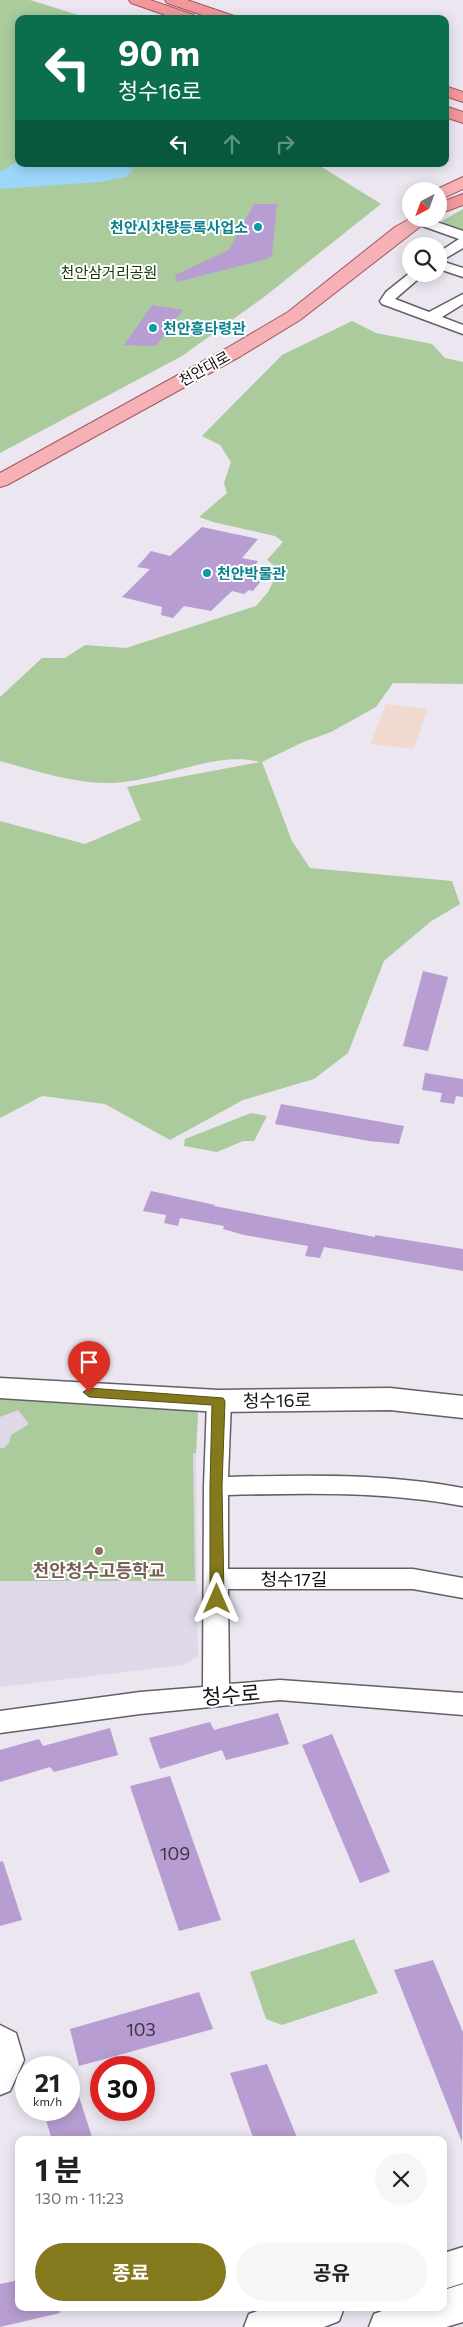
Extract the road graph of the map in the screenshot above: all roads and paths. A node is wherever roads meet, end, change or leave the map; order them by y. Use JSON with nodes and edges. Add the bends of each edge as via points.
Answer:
{"nodes":[{"id":1,"x":120,"y":0,"type":"edge"},
{"id":2,"x":136,"y":0,"type":"edge"},
{"id":3,"x":155,"y":0,"type":"edge"},
{"id":4,"x":172,"y":0,"type":"edge"},
{"id":5,"x":163,"y":15,"type":"edge"},
{"id":6,"x":180,"y":15,"type":"edge"},
{"id":7,"x":198,"y":15,"type":"edge"},
{"id":8,"x":217,"y":15,"type":"edge"},
{"id":9,"x":449,"y":96,"type":"edge"},
{"id":10,"x":449,"y":101,"type":"edge"},
{"id":11,"x":460,"y":111,"type":"edge"},
{"id":12,"x":463,"y":182,"type":"edge"},
{"id":13,"x":448,"y":190,"type":"edge"},
{"id":14,"x":463,"y":197,"type":"edge"},
{"id":15,"x":448,"y":204,"type":"edge"},
{"id":16,"x":402,"y":216,"type":"edge"},
{"id":17,"x":403,"y":228,"type":"edge"},
{"id":18,"x":445,"y":228,"type":"edge"},
{"id":19,"x":463,"y":236,"type":"edge"},
{"id":20,"x":463,"y":242,"type":"edge"},
{"id":21,"x":447,"y":253,"type":"edge"},
{"id":22,"x":447,"y":268,"type":"edge"},
{"id":23,"x":463,"y":273,"type":"edge"},
{"id":24,"x":407,"y":282,"type":"edge"},
{"id":25,"x":463,"y":298,"type":"edge"},
{"id":26,"x":430,"y":318,"type":"junction"},
{"id":27,"x":463,"y":330,"type":"edge"},
{"id":28,"x":0,"y":468,"type":"edge"},
{"id":29,"x":0,"y":481,"type":"edge"},
{"id":30,"x":0,"y":1388,"type":"edge"},
{"id":31,"x":219,"y":1401,"type":"junction"},
{"id":32,"x":463,"y":1407,"type":"edge"},
{"id":33,"x":216,"y":1486,"type":"junction"},
{"id":34,"x":463,"y":1497,"type":"edge"},
{"id":35,"x":217,"y":1579,"type":"junction"},
{"id":36,"x":463,"y":1588,"type":"edge"},
{"id":37,"x":216,"y":1695,"type":"junction"},
{"id":38,"x":463,"y":1704,"type":"edge"},
{"id":39,"x":0,"y":1722,"type":"edge"},
{"id":40,"x":0,"y":2038,"type":"edge"},
{"id":41,"x":0,"y":2082,"type":"edge"},
{"id":42,"x":463,"y":2265,"type":"edge"},
{"id":43,"x":447,"y":2270,"type":"edge"},
{"id":44,"x":463,"y":2303,"type":"edge"},
{"id":45,"x":447,"y":2308,"type":"edge"},
{"id":46,"x":315,"y":2311,"type":"edge"},
{"id":47,"x":438,"y":2311,"type":"edge"},
{"id":48,"x":263,"y":2327,"type":"edge"},
{"id":49,"x":388,"y":2327,"type":"edge"}],
"edges":[{"from":1,"to":5,"type":"highway"},
{"from":2,"to":6,"type":"highway"},
{"from":3,"to":7,"type":"highway"},
{"from":4,"to":8,"type":"highway"},
{"from":9,"to":11,"type":"highway"},
{"from":10,"to":11,"type":"highway"},
{"from":12,"to":13,"type":"main road"},
{"from":14,"to":15,"type":"highway"},
{"from":16,"to":28,"type":"main road","name":"천안대로","via":[[397,216],[288,306],[238,338]]},
{"from":17,"to":29,"type":"main road","name":"천안대로","via":[[294,316]]},
{"from":18,"to":19,"type":"street"},
{"from":20,"to":21,"type":"street"},
{"from":22,"to":23,"type":"street"},
{"from":24,"to":26,"type":"street","via":[[387,301]]},
{"from":25,"to":26,"type":"street"},
{"from":26,"to":27,"type":"street"},
{"from":30,"to":31,"type":"street","name":"청수16로"},
{"from":31,"to":32,"type":"street","name":"청수16로","via":[[390,1399]]},
{"from":31,"to":33,"type":"street"},
{"from":33,"to":34,"type":"street","via":[[380,1486]]},
{"from":33,"to":35,"type":"street"},
{"from":35,"to":36,"type":"street","name":"청수17길","via":[[413,1579]]},
{"from":35,"to":37,"type":"street"},
{"from":37,"to":38,"type":"street","name":"청수로","via":[[280,1690]]},
{"from":37,"to":39,"type":"street","name":"청수로"},
{"from":40,"to":41,"type":"street","via":[[6,2042],[10,2060]]},
{"from":42,"to":43,"type":"street"},
{"from":44,"to":45,"type":"street"},
{"from":46,"to":48,"type":"street"},
{"from":47,"to":49,"type":"street"}]}
